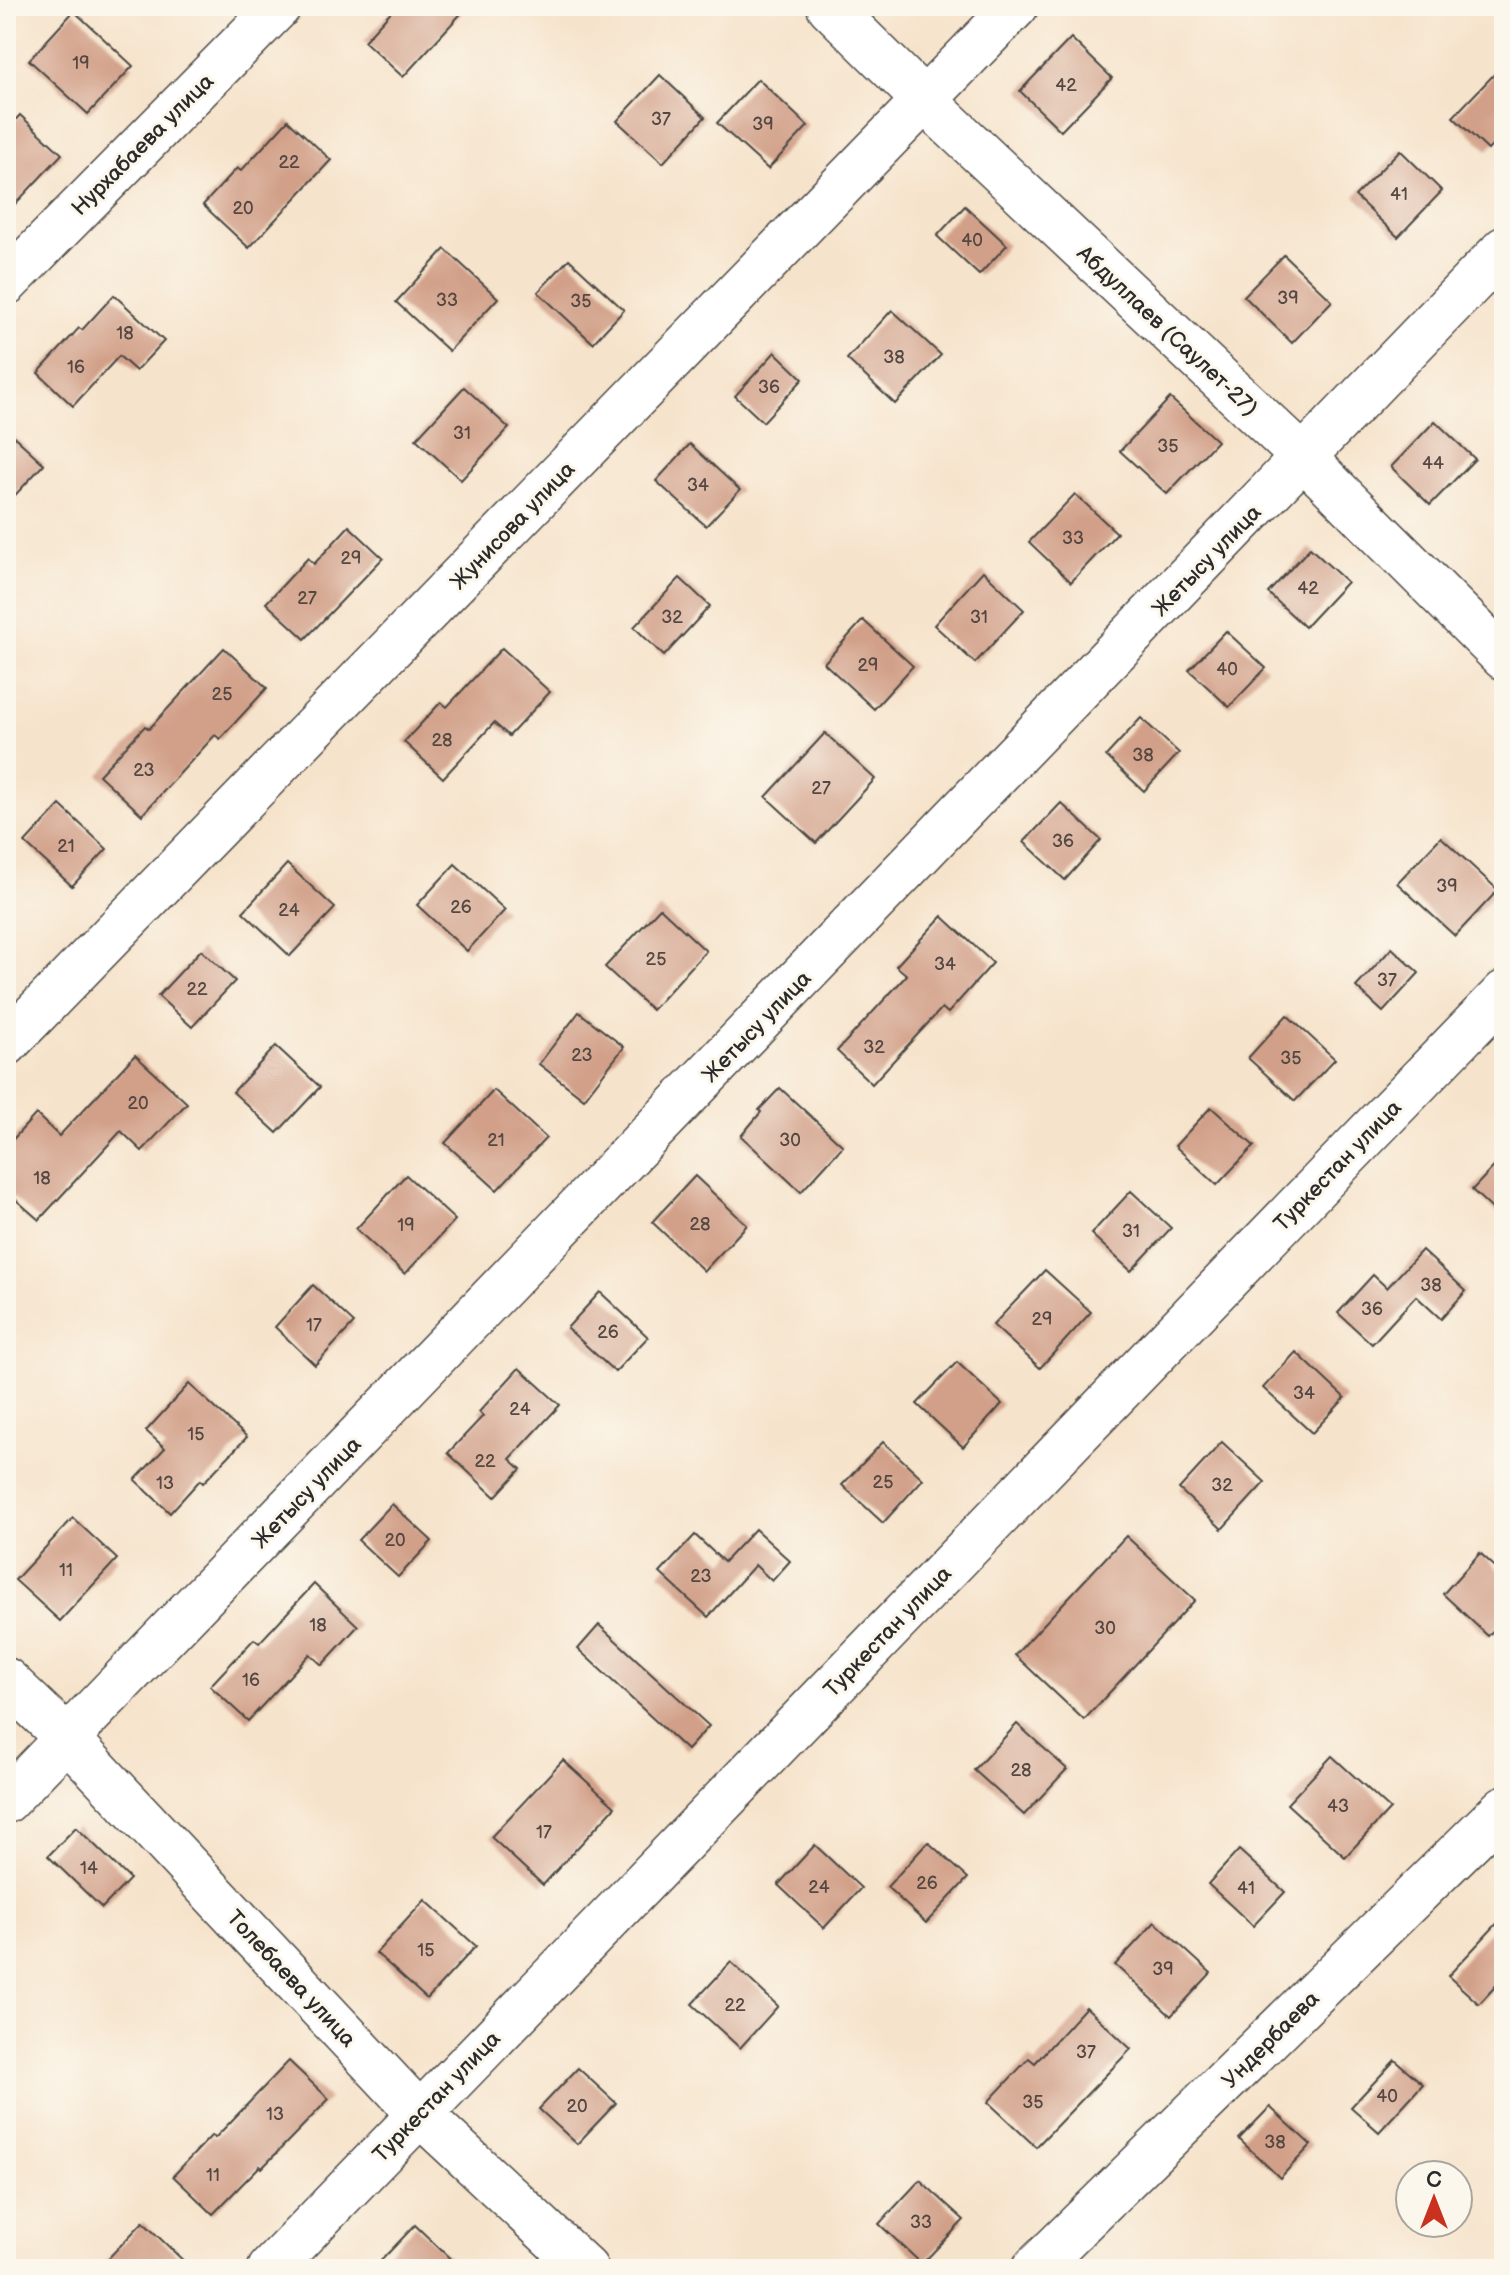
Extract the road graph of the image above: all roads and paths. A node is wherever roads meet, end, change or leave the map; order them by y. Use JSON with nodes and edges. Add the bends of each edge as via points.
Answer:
{"nodes":[{"id":1,"x":279,"y":6,"type":"edge"},
{"id":2,"x":829,"y":6,"type":"edge"},
{"id":3,"x":1016,"y":6,"type":"edge"},
{"id":4,"x":925,"y":101,"type":"junction"},
{"id":5,"x":1504,"y":249,"type":"edge"},
{"id":6,"x":6,"y":283,"type":"edge"},
{"id":7,"x":1304,"y":458,"type":"junction"},
{"id":8,"x":1504,"y":658,"type":"edge"},
{"id":9,"x":1504,"y":993,"type":"edge"},
{"id":10,"x":6,"y":1044,"type":"edge"},
{"id":11,"x":6,"y":1680,"type":"edge"},
{"id":12,"x":68,"y":1739,"type":"junction"},
{"id":13,"x":6,"y":1801,"type":"edge"},
{"id":14,"x":1504,"y":1808,"type":"edge"},
{"id":15,"x":419,"y":2113,"type":"junction"},
{"id":16,"x":270,"y":2269,"type":"edge"},
{"id":17,"x":586,"y":2269,"type":"edge"},
{"id":18,"x":1034,"y":2269,"type":"edge"}],
"edges":[{"from":1,"to":6,"type":"street","name":"Нурхабаева улица"},
{"from":2,"to":4,"type":"street","name":"Абдуллаев (Саулет-27)"},
{"from":3,"to":4,"type":"street","name":"Жунисова улица"},
{"from":4,"to":7,"type":"street","name":"Абдуллаев (Саулет-27)"},
{"from":4,"to":10,"type":"street","name":"Жунисова улица"},
{"from":5,"to":7,"type":"street","name":"Жетысу улица"},
{"from":7,"to":8,"type":"street","name":"Абдуллаев (Саулет-27)"},
{"from":7,"to":12,"type":"street","name":"Жетысу улица"},
{"from":9,"to":15,"type":"street","name":"Туркестан улица"},
{"from":11,"to":12,"type":"street","name":"Толебаева улица"},
{"from":12,"to":13,"type":"street","name":"Жетысу улица"},
{"from":12,"to":15,"type":"street","name":"Толебаева улица"},
{"from":14,"to":18,"type":"street","name":"Ундербаева"},
{"from":15,"to":16,"type":"street","name":"Туркестан улица"},
{"from":15,"to":17,"type":"street","name":"Толебаева улица"}]}
